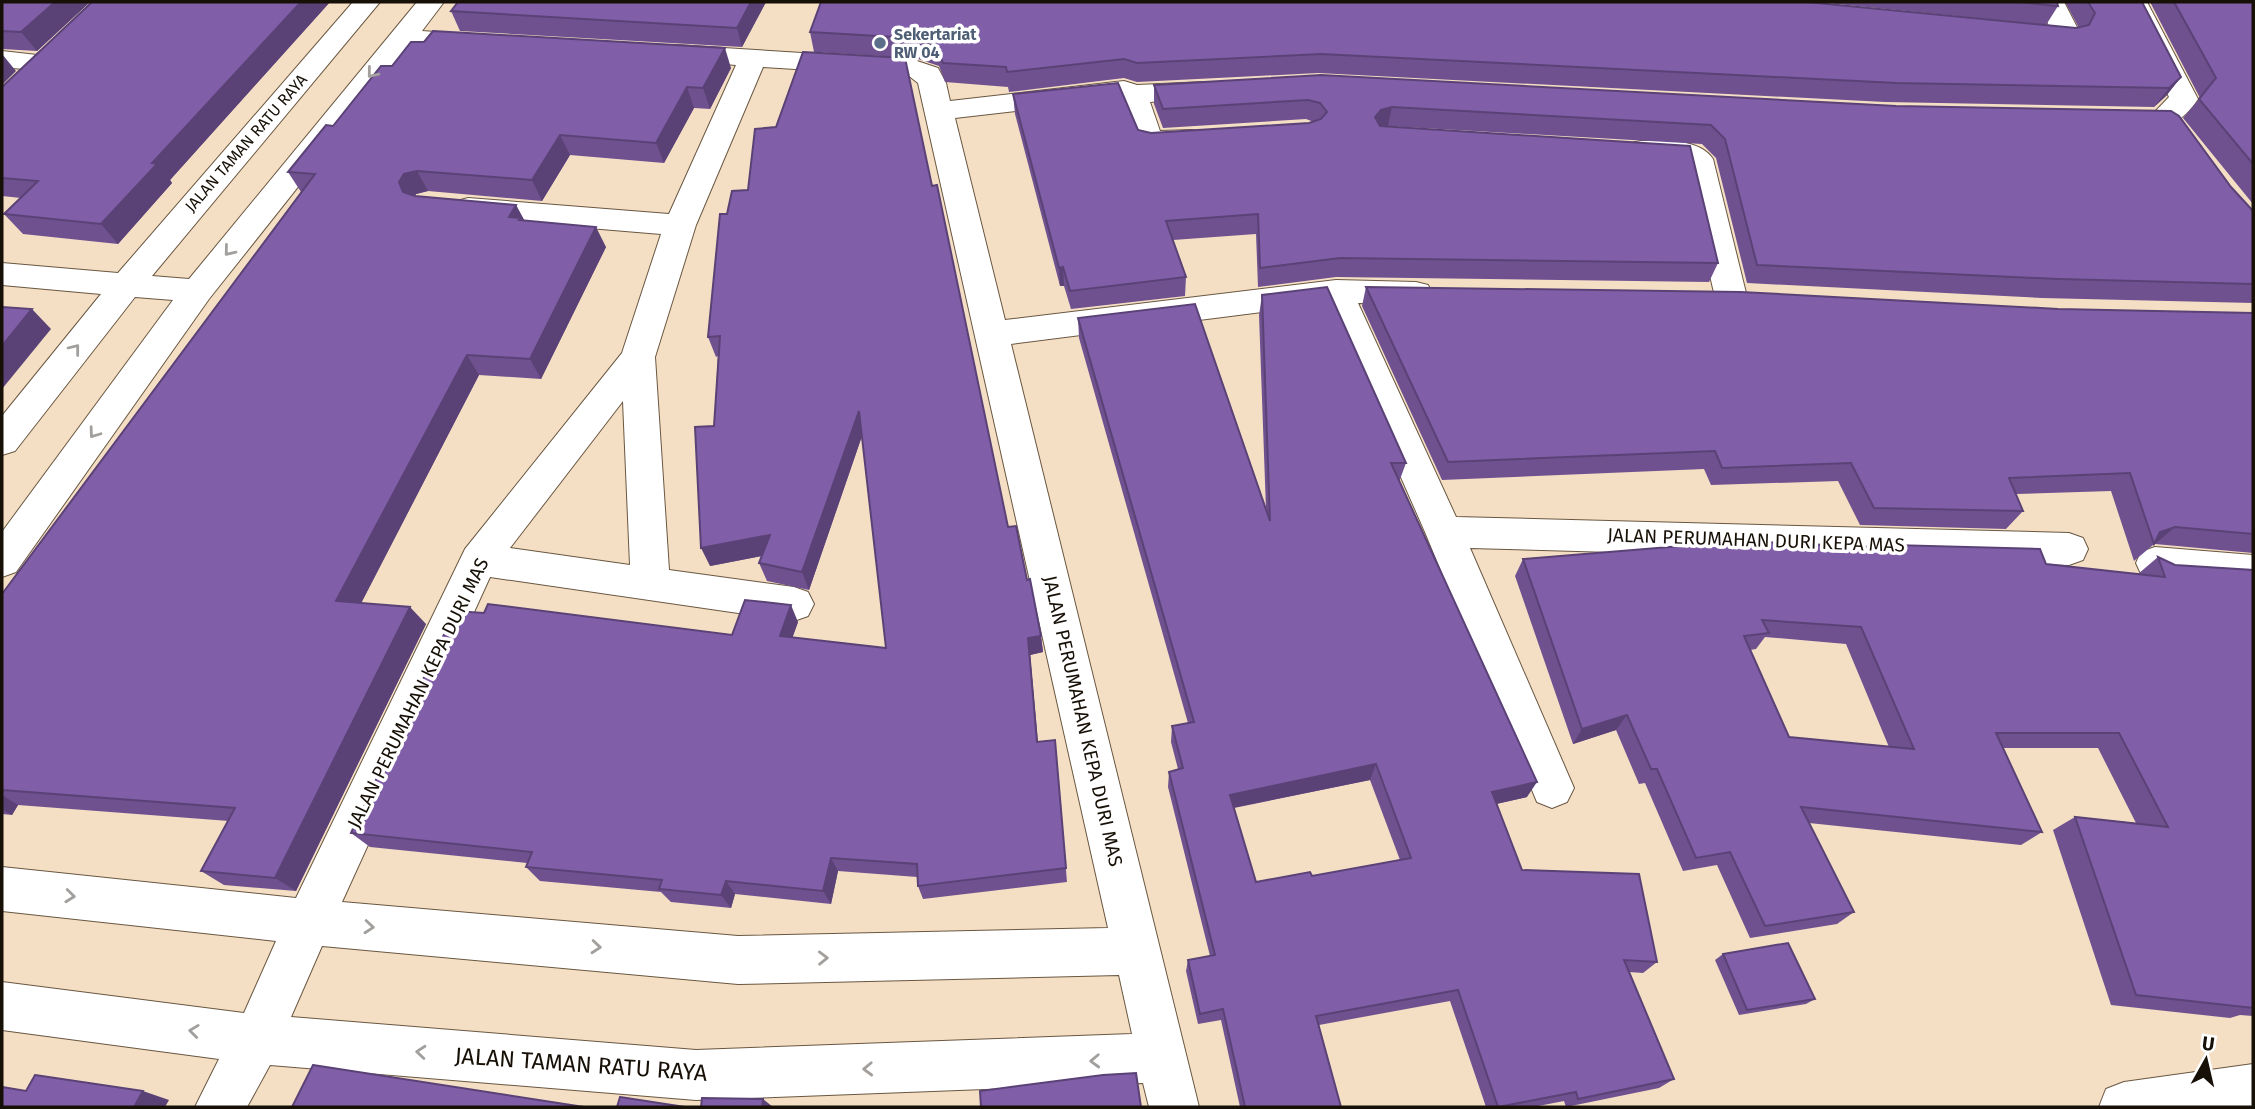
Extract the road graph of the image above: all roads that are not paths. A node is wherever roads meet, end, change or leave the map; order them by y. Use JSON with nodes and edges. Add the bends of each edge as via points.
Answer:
{"nodes":[{"id":1,"x":367,"y":2,"type":"edge"},
{"id":2,"x":431,"y":2,"type":"edge"},
{"id":3,"x":2050,"y":2,"type":"edge"},
{"id":4,"x":2134,"y":2,"type":"edge"},
{"id":5,"x":1999,"y":30,"type":"edge"},
{"id":6,"x":401,"y":38,"type":"junction"},
{"id":7,"x":509,"y":44,"type":"edge"},
{"id":8,"x":645,"y":51,"type":"edge"},
{"id":9,"x":753,"y":58,"type":"junction"},
{"id":10,"x":2,"y":59,"type":"edge"},
{"id":11,"x":18,"y":88,"type":"edge"},
{"id":12,"x":1228,"y":89,"type":"edge"},
{"id":13,"x":1133,"y":94,"type":"junction"},
{"id":14,"x":937,"y":111,"type":"junction"},
{"id":15,"x":2160,"y":125,"type":"edge"},
{"id":16,"x":1225,"y":137,"type":"edge"},
{"id":17,"x":1610,"y":148,"type":"edge"},
{"id":18,"x":441,"y":205,"type":"edge"},
{"id":19,"x":680,"y":225,"type":"junction"},
{"id":20,"x":2,"y":274,"type":"edge"},
{"id":21,"x":136,"y":285,"type":"junction"},
{"id":22,"x":192,"y":290,"type":"junction"},
{"id":23,"x":1336,"y":291,"type":"junction"},
{"id":24,"x":1445,"y":293,"type":"edge"},
{"id":25,"x":1731,"y":298,"type":"edge"},
{"id":26,"x":993,"y":334,"type":"junction"},
{"id":27,"x":638,"y":357,"type":"junction"},
{"id":28,"x":2,"y":440,"type":"edge"},
{"id":29,"x":1444,"y":532,"type":"junction"},
{"id":30,"x":2068,"y":549,"type":"dead end"},
{"id":31,"x":479,"y":560,"type":"junction"},
{"id":32,"x":2,"y":561,"type":"edge"},
{"id":33,"x":2155,"y":563,"type":"edge"},
{"id":34,"x":2253,"y":571,"type":"edge"},
{"id":35,"x":650,"y":584,"type":"junction"},
{"id":36,"x":794,"y":604,"type":"edge"},
{"id":37,"x":1552,"y":788,"type":"dead end"},
{"id":38,"x":2,"y":889,"type":"edge"},
{"id":39,"x":309,"y":922,"type":"junction"},
{"id":40,"x":1136,"y":951,"type":"junction"},
{"id":41,"x":2,"y":1006,"type":"edge"},
{"id":42,"x":257,"y":1039,"type":"junction"},
{"id":43,"x":1163,"y":1058,"type":"junction"},
{"id":44,"x":2253,"y":1089,"type":"edge"},
{"id":45,"x":220,"y":1107,"type":"edge"},
{"id":46,"x":1174,"y":1107,"type":"edge"},
{"id":47,"x":2124,"y":1107,"type":"edge"}],
"edges":[{"from":1,"to":21,"type":"street","name":"JALAN TAMAN RATU RAYA"},
{"from":2,"to":6,"type":"street"},
{"from":3,"to":5,"type":"street","via":[[2065,32],[2063,37]]},
{"from":4,"to":15,"type":"street","via":[[2184,99]]},
{"from":6,"to":7,"type":"street"},
{"from":6,"to":22,"type":"street","one_way":true},
{"from":8,"to":9,"type":"street","name":"JALAN PERUMAHAN KEPA DURI MAS"},
{"from":9,"to":14,"type":"street","name":"JALAN PERUMAHAN KEPA DURI MAS","via":[[922,70],[932,83]]},
{"from":9,"to":19,"type":"street","name":"JALAN PERUMAHAN KEPA DURI MAS"},
{"from":10,"to":11,"type":"street","via":[[54,54]]},
{"from":12,"to":13,"type":"street"},
{"from":13,"to":14,"type":"street","via":[[1119,90]]},
{"from":13,"to":16,"type":"street","via":[[1150,141]]},
{"from":14,"to":26,"type":"street","name":"JALAN PERUMAHAN KEPA DURI MAS"},
{"from":17,"to":25,"type":"street","via":[[1679,152],[1698,159]]},
{"from":18,"to":19,"type":"street"},
{"from":19,"to":27,"type":"street","name":"JALAN PERUMAHAN KEPA DURI MAS"},
{"from":20,"to":21,"type":"street"},
{"from":21,"to":22,"type":"street"},
{"from":28,"to":21,"type":"street","name":"JALAN TAMAN RATU RAYA","one_way":true},
{"from":22,"to":32,"type":"street","one_way":true},
{"from":23,"to":24,"type":"street"},
{"from":23,"to":26,"type":"street"},
{"from":23,"to":29,"type":"street"},
{"from":26,"to":40,"type":"street","name":"JALAN PERUMAHAN KEPA DURI MAS"},
{"from":27,"to":31,"type":"street","name":"JALAN PERUMAHAN KEPA DURI MAS"},
{"from":27,"to":35,"type":"street"},
{"from":29,"to":30,"type":"street","name":"JALAN PERUMAHAN DURI KEPA MAS"},
{"from":29,"to":37,"type":"street"},
{"from":31,"to":35,"type":"street"},
{"from":31,"to":39,"type":"street","name":"JALAN PERUMAHAN KEPA DURI MAS"},
{"from":33,"to":34,"type":"street"},
{"from":35,"to":36,"type":"street"},
{"from":38,"to":39,"type":"street","one_way":true},
{"from":39,"to":40,"type":"street","one_way":true,"via":[[738,960]]},
{"from":39,"to":42,"type":"street","name":"JALAN PERUMAHAN KEPA DURI MAS"},
{"from":40,"to":43,"type":"street","name":"JALAN PERUMAHAN KEPA DURI MAS"},
{"from":42,"to":41,"type":"street","name":"JALAN TAMAN RATU RAYA","one_way":true},
{"from":43,"to":42,"type":"street","name":"JALAN TAMAN RATU RAYA","one_way":true,"via":[[695,1075]]},
{"from":42,"to":45,"type":"street","name":"JALAN PERUMAHAN KEPA DURI MAS"},
{"from":43,"to":46,"type":"street","name":"JALAN PERUMAHAN KEPA DURI MAS"},
{"from":44,"to":47,"type":"street"}]}
